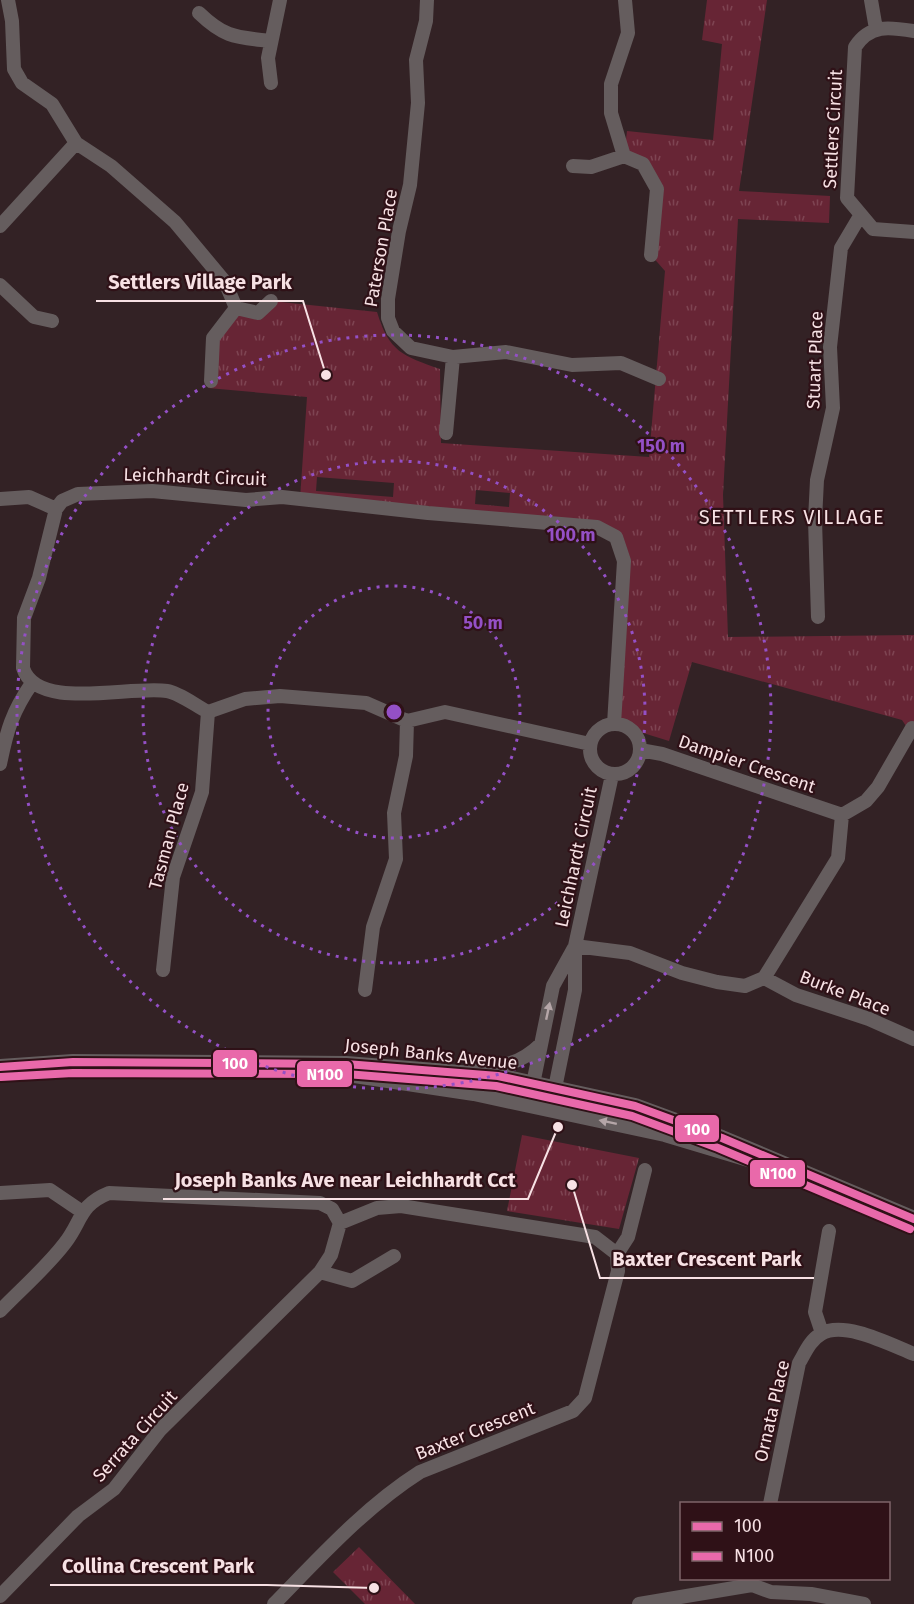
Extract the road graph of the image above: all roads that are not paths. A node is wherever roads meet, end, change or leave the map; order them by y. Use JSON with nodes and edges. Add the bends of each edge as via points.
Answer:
{"nodes":[{"id":1,"x":8,"y":0,"type":"edge"},
{"id":2,"x":280,"y":0,"type":"edge"},
{"id":3,"x":427,"y":0,"type":"edge"},
{"id":4,"x":625,"y":0,"type":"edge"},
{"id":5,"x":871,"y":0,"type":"edge"},
{"id":6,"x":199,"y":13,"type":"dead end"},
{"id":7,"x":876,"y":29,"type":"junction"},
{"id":8,"x":914,"y":31,"type":"edge"},
{"id":9,"x":270,"y":41,"type":"junction"},
{"id":10,"x":272,"y":83,"type":"dead end"},
{"id":11,"x":76,"y":142,"type":"junction"},
{"id":12,"x":624,"y":156,"type":"junction"},
{"id":13,"x":573,"y":166,"type":"dead end"},
{"id":14,"x":860,"y":216,"type":"junction"},
{"id":15,"x":0,"y":226,"type":"edge"},
{"id":16,"x":914,"y":232,"type":"edge"},
{"id":17,"x":651,"y":255,"type":"dead end"},
{"id":18,"x":2,"y":290,"type":"edge"},
{"id":19,"x":271,"y":301,"type":"dead end"},
{"id":20,"x":236,"y":308,"type":"junction"},
{"id":21,"x":51,"y":321,"type":"dead end"},
{"id":22,"x":453,"y":357,"type":"junction"},
{"id":23,"x":659,"y":379,"type":"dead end"},
{"id":24,"x":211,"y":381,"type":"dead end"},
{"id":25,"x":446,"y":434,"type":"dead end"},
{"id":26,"x":0,"y":498,"type":"edge"},
{"id":27,"x":56,"y":509,"type":"junction"},
{"id":28,"x":818,"y":616,"type":"dead end"},
{"id":29,"x":32,"y":683,"type":"junction"},
{"id":30,"x":208,"y":712,"type":"junction"},
{"id":31,"x":407,"y":722,"type":"junction"},
{"id":32,"x":614,"y":724,"type":"junction"},
{"id":33,"x":912,"y":728,"type":"dead end"},
{"id":34,"x":590,"y":744,"type":"junction"},
{"id":35,"x":640,"y":750,"type":"junction"},
{"id":36,"x":0,"y":764,"type":"edge"},
{"id":37,"x":612,"y":775,"type":"junction"},
{"id":38,"x":842,"y":815,"type":"junction"},
{"id":39,"x":575,"y":946,"type":"junction"},
{"id":40,"x":163,"y":970,"type":"dead end"},
{"id":41,"x":764,"y":978,"type":"junction"},
{"id":42,"x":364,"y":990,"type":"dead end"},
{"id":43,"x":914,"y":1039,"type":"edge"},
{"id":44,"x":541,"y":1044,"type":"junction"},
{"id":45,"x":292,"y":1064,"type":"junction"},
{"id":46,"x":0,"y":1067,"type":"edge"},
{"id":47,"x":428,"y":1072,"type":"junction"},
{"id":48,"x":532,"y":1084,"type":"junction"},
{"id":49,"x":555,"y":1088,"type":"junction"},
{"id":50,"x":542,"y":1108,"type":"junction"},
{"id":51,"x":645,"y":1170,"type":"dead end"},
{"id":52,"x":804,"y":1172,"type":"junction"},
{"id":53,"x":0,"y":1193,"type":"edge"},
{"id":54,"x":81,"y":1211,"type":"junction"},
{"id":55,"x":914,"y":1219,"type":"edge"},
{"id":56,"x":340,"y":1223,"type":"junction"},
{"id":57,"x":829,"y":1231,"type":"dead end"},
{"id":58,"x":617,"y":1254,"type":"junction"},
{"id":59,"x":394,"y":1256,"type":"dead end"},
{"id":60,"x":320,"y":1272,"type":"junction"},
{"id":61,"x":0,"y":1311,"type":"edge"},
{"id":62,"x":822,"y":1333,"type":"junction"},
{"id":63,"x":914,"y":1354,"type":"edge"},
{"id":64,"x":770,"y":1502,"type":"edge"},
{"id":65,"x":753,"y":1582,"type":"edge"},
{"id":66,"x":0,"y":1596,"type":"edge"},
{"id":67,"x":274,"y":1604,"type":"edge"},
{"id":68,"x":639,"y":1604,"type":"edge"},
{"id":69,"x":864,"y":1604,"type":"edge"}],
"edges":[{"from":1,"to":11,"type":"street","via":[[14,69],[22,83],[52,104]]},
{"from":2,"to":9,"type":"street"},
{"from":3,"to":22,"type":"street","name":"Paterson Place","via":[[416,60],[418,103],[410,185],[397,243],[388,318],[393,331],[411,348]]},
{"from":4,"to":12,"type":"street","via":[[628,33],[611,84],[611,113]]},
{"from":5,"to":7,"type":"street"},
{"from":6,"to":9,"type":"street","via":[[217,30],[232,36]]},
{"from":7,"to":8,"type":"street"},
{"from":7,"to":14,"type":"street","name":"Settlers Circuit","via":[[863,35],[855,47],[847,198]]},
{"from":9,"to":10,"type":"street"},
{"from":11,"to":15,"type":"street"},
{"from":11,"to":20,"type":"street","via":[[111,166],[175,222],[225,282]]},
{"from":12,"to":13,"type":"street","via":[[591,167]]},
{"from":12,"to":17,"type":"street","via":[[643,164],[657,189]]},
{"from":14,"to":16,"type":"street","via":[[873,229]]},
{"from":14,"to":28,"type":"street","name":"Stuart Place","via":[[841,248],[830,347],[833,408],[818,480],[815,520]]},
{"from":18,"to":21,"type":"street","via":[[34,317]]},
{"from":19,"to":20,"type":"street","via":[[258,313]]},
{"from":20,"to":24,"type":"street","via":[[213,338]]},
{"from":22,"to":23,"type":"street","name":"Paterson Place","via":[[506,352],[572,365],[621,363]]},
{"from":22,"to":25,"type":"street"},
{"from":26,"to":27,"type":"street","via":[[28,497]]},
{"from":27,"to":29,"type":"street","via":[[39,578],[24,618],[23,668]]},
{"from":27,"to":32,"type":"street","name":"Leichhardt Circuit","via":[[62,501],[78,494],[152,491],[246,500],[282,496],[597,527],[616,537],[624,561]]},
{"from":29,"to":30,"type":"street","via":[[54,693],[168,691]]},
{"from":29,"to":36,"type":"street","via":[[7,728]]},
{"from":30,"to":31,"type":"street","via":[[245,699],[280,696],[366,703]]},
{"from":30,"to":40,"type":"street","name":"Tasman Place","via":[[202,792],[173,877]]},
{"from":31,"to":34,"type":"street","via":[[445,712]]},
{"from":31,"to":42,"type":"street","via":[[406,756],[394,813],[396,859],[373,927]]},
{"from":32,"to":34,"type":"street","via":[[598,730]]},
{"from":32,"to":35,"type":"street","via":[[632,731]]},
{"from":33,"to":38,"type":"street","via":[[878,787],[866,801]]},
{"from":34,"to":37,"type":"street","via":[[590,758],[597,768]]},
{"from":35,"to":37,"type":"street","via":[[634,765],[626,772]]},
{"from":35,"to":38,"type":"street","name":"Dampier Crescent"},
{"from":37,"to":39,"type":"street","name":"Leichhardt Circuit"},
{"from":38,"to":41,"type":"street","via":[[837,858]]},
{"from":39,"to":41,"type":"street","via":[[630,953],[682,973],[745,986]]},
{"from":44,"to":39,"type":"street","name":"Leichhardt Circuit","one_way":true,"via":[[553,986]]},
{"from":39,"to":49,"type":"street","name":"Leichhardt Circuit","via":[[575,990]]},
{"from":41,"to":43,"type":"street","name":"Burke Place","via":[[796,995],[869,1019]]},
{"from":44,"to":47,"type":"street","via":[[510,1065]]},
{"from":44,"to":48,"type":"street","name":"Leichhardt Circuit"},
{"from":45,"to":46,"type":"street","name":"Joseph Banks Avenue","via":[[157,1061]]},
{"from":45,"to":47,"type":"street","name":"Joseph Banks Avenue","via":[[346,1064]]},
{"from":45,"to":50,"type":"street","name":"Joseph Banks Avenue"},
{"from":47,"to":48,"type":"street","name":"Joseph Banks Avenue","via":[[498,1076]]},
{"from":48,"to":49,"type":"street","name":"Joseph Banks Avenue"},
{"from":48,"to":50,"type":"street"},
{"from":49,"to":50,"type":"street","name":"Leichhardt Circuit"},
{"from":49,"to":52,"type":"street","name":"Joseph Banks Avenue","via":[[635,1106]]},
{"from":52,"to":50,"type":"street","name":"Joseph Banks Avenue","one_way":true,"via":[[665,1134]]},
{"from":51,"to":58,"type":"street","name":"Baxter Crescent","via":[[628,1237]]},
{"from":52,"to":55,"type":"street","name":"Joseph Banks Avenue"},
{"from":53,"to":54,"type":"street","via":[[50,1190]]},
{"from":54,"to":56,"type":"street","via":[[95,1198],[109,1193],[308,1202],[332,1209]]},
{"from":54,"to":61,"type":"street","via":[[65,1243]]},
{"from":56,"to":58,"type":"street","via":[[376,1208],[401,1206],[595,1237]]},
{"from":56,"to":60,"type":"street","name":"Serrata Circuit","via":[[331,1255]]},
{"from":57,"to":62,"type":"street","via":[[815,1312]]},
{"from":58,"to":67,"type":"street","name":"Baxter Crescent","via":[[618,1271],[585,1398],[573,1411],[420,1472],[404,1482],[327,1550]]},
{"from":59,"to":60,"type":"street","via":[[352,1281]]},
{"from":60,"to":66,"type":"street","name":"Serrata Circuit","via":[[160,1430],[114,1489],[78,1516]]},
{"from":62,"to":63,"type":"street","via":[[844,1329]]},
{"from":62,"to":64,"type":"street","name":"Ornata Place","via":[[809,1344],[799,1363]]},
{"from":65,"to":68,"type":"street"},
{"from":65,"to":69,"type":"street","via":[[771,1592],[811,1594]]}]}
